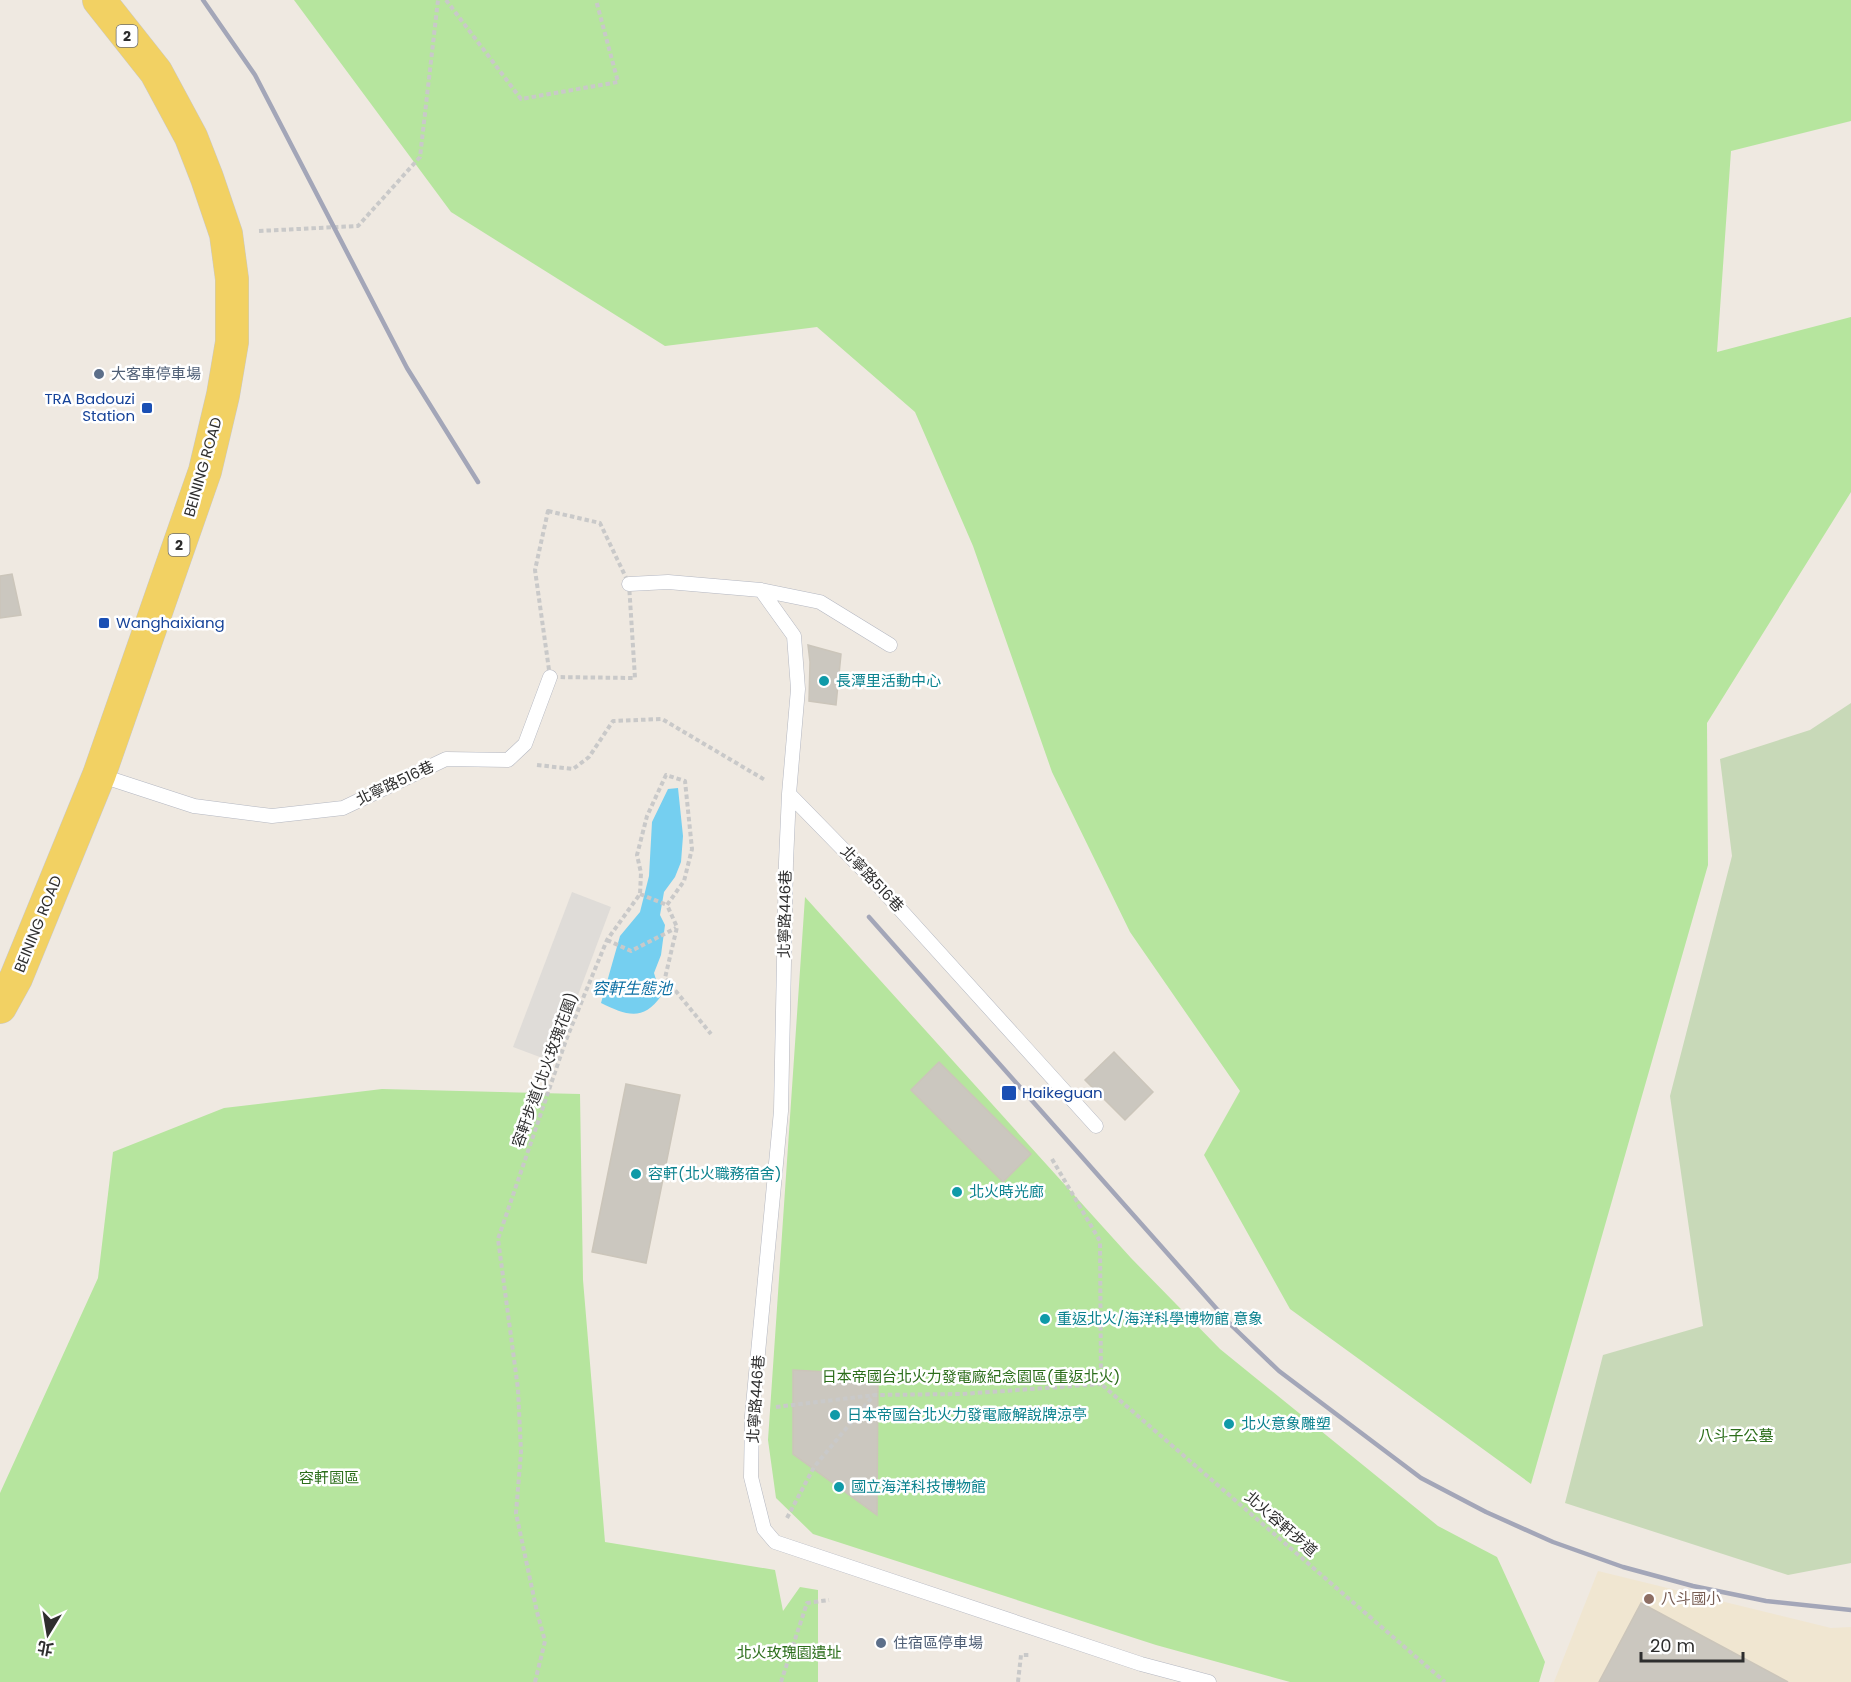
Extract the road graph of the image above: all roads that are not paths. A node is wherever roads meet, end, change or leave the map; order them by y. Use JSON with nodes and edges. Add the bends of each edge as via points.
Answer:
{"nodes":[{"id":1,"x":99,"y":0,"type":"edge"},
{"id":2,"x":629,"y":584,"type":"road end"},
{"id":3,"x":761,"y":590,"type":"junction"},
{"id":4,"x":890,"y":645,"type":"dead end"},
{"id":5,"x":550,"y":677,"type":"road end"},
{"id":6,"x":99,"y":775,"type":"junction"},
{"id":7,"x":789,"y":794,"type":"junction"},
{"id":8,"x":0,"y":1007,"type":"edge"},
{"id":9,"x":1096,"y":1126,"type":"dead end"},
{"id":10,"x":1209,"y":1682,"type":"edge"}],
"edges":[{"from":1,"to":6,"type":"main road","name":"BEINING ROAD","number":"2","via":[[156,72],[186,128],[226,234],[232,279],[232,342],[205,471]]},
{"from":2,"to":3,"type":"lane","via":[[668,582]]},
{"from":3,"to":4,"type":"lane","via":[[820,602]]},
{"from":3,"to":7,"type":"lane","via":[[794,636],[798,689]]},
{"from":5,"to":6,"type":"lane","name":"北寧路516巷","via":[[525,744],[508,759],[446,759],[343,808],[272,816],[194,806]]},
{"from":6,"to":8,"type":"main road","name":"BEINING ROAD","number":"2","via":[[16,978]]},
{"from":7,"to":9,"type":"lane","name":"北寧路516巷","via":[[878,885]]},
{"from":7,"to":10,"type":"lane","name":"北寧路446巷","via":[[781,1110],[751,1477],[764,1529],[775,1542],[1142,1664]]}]}
